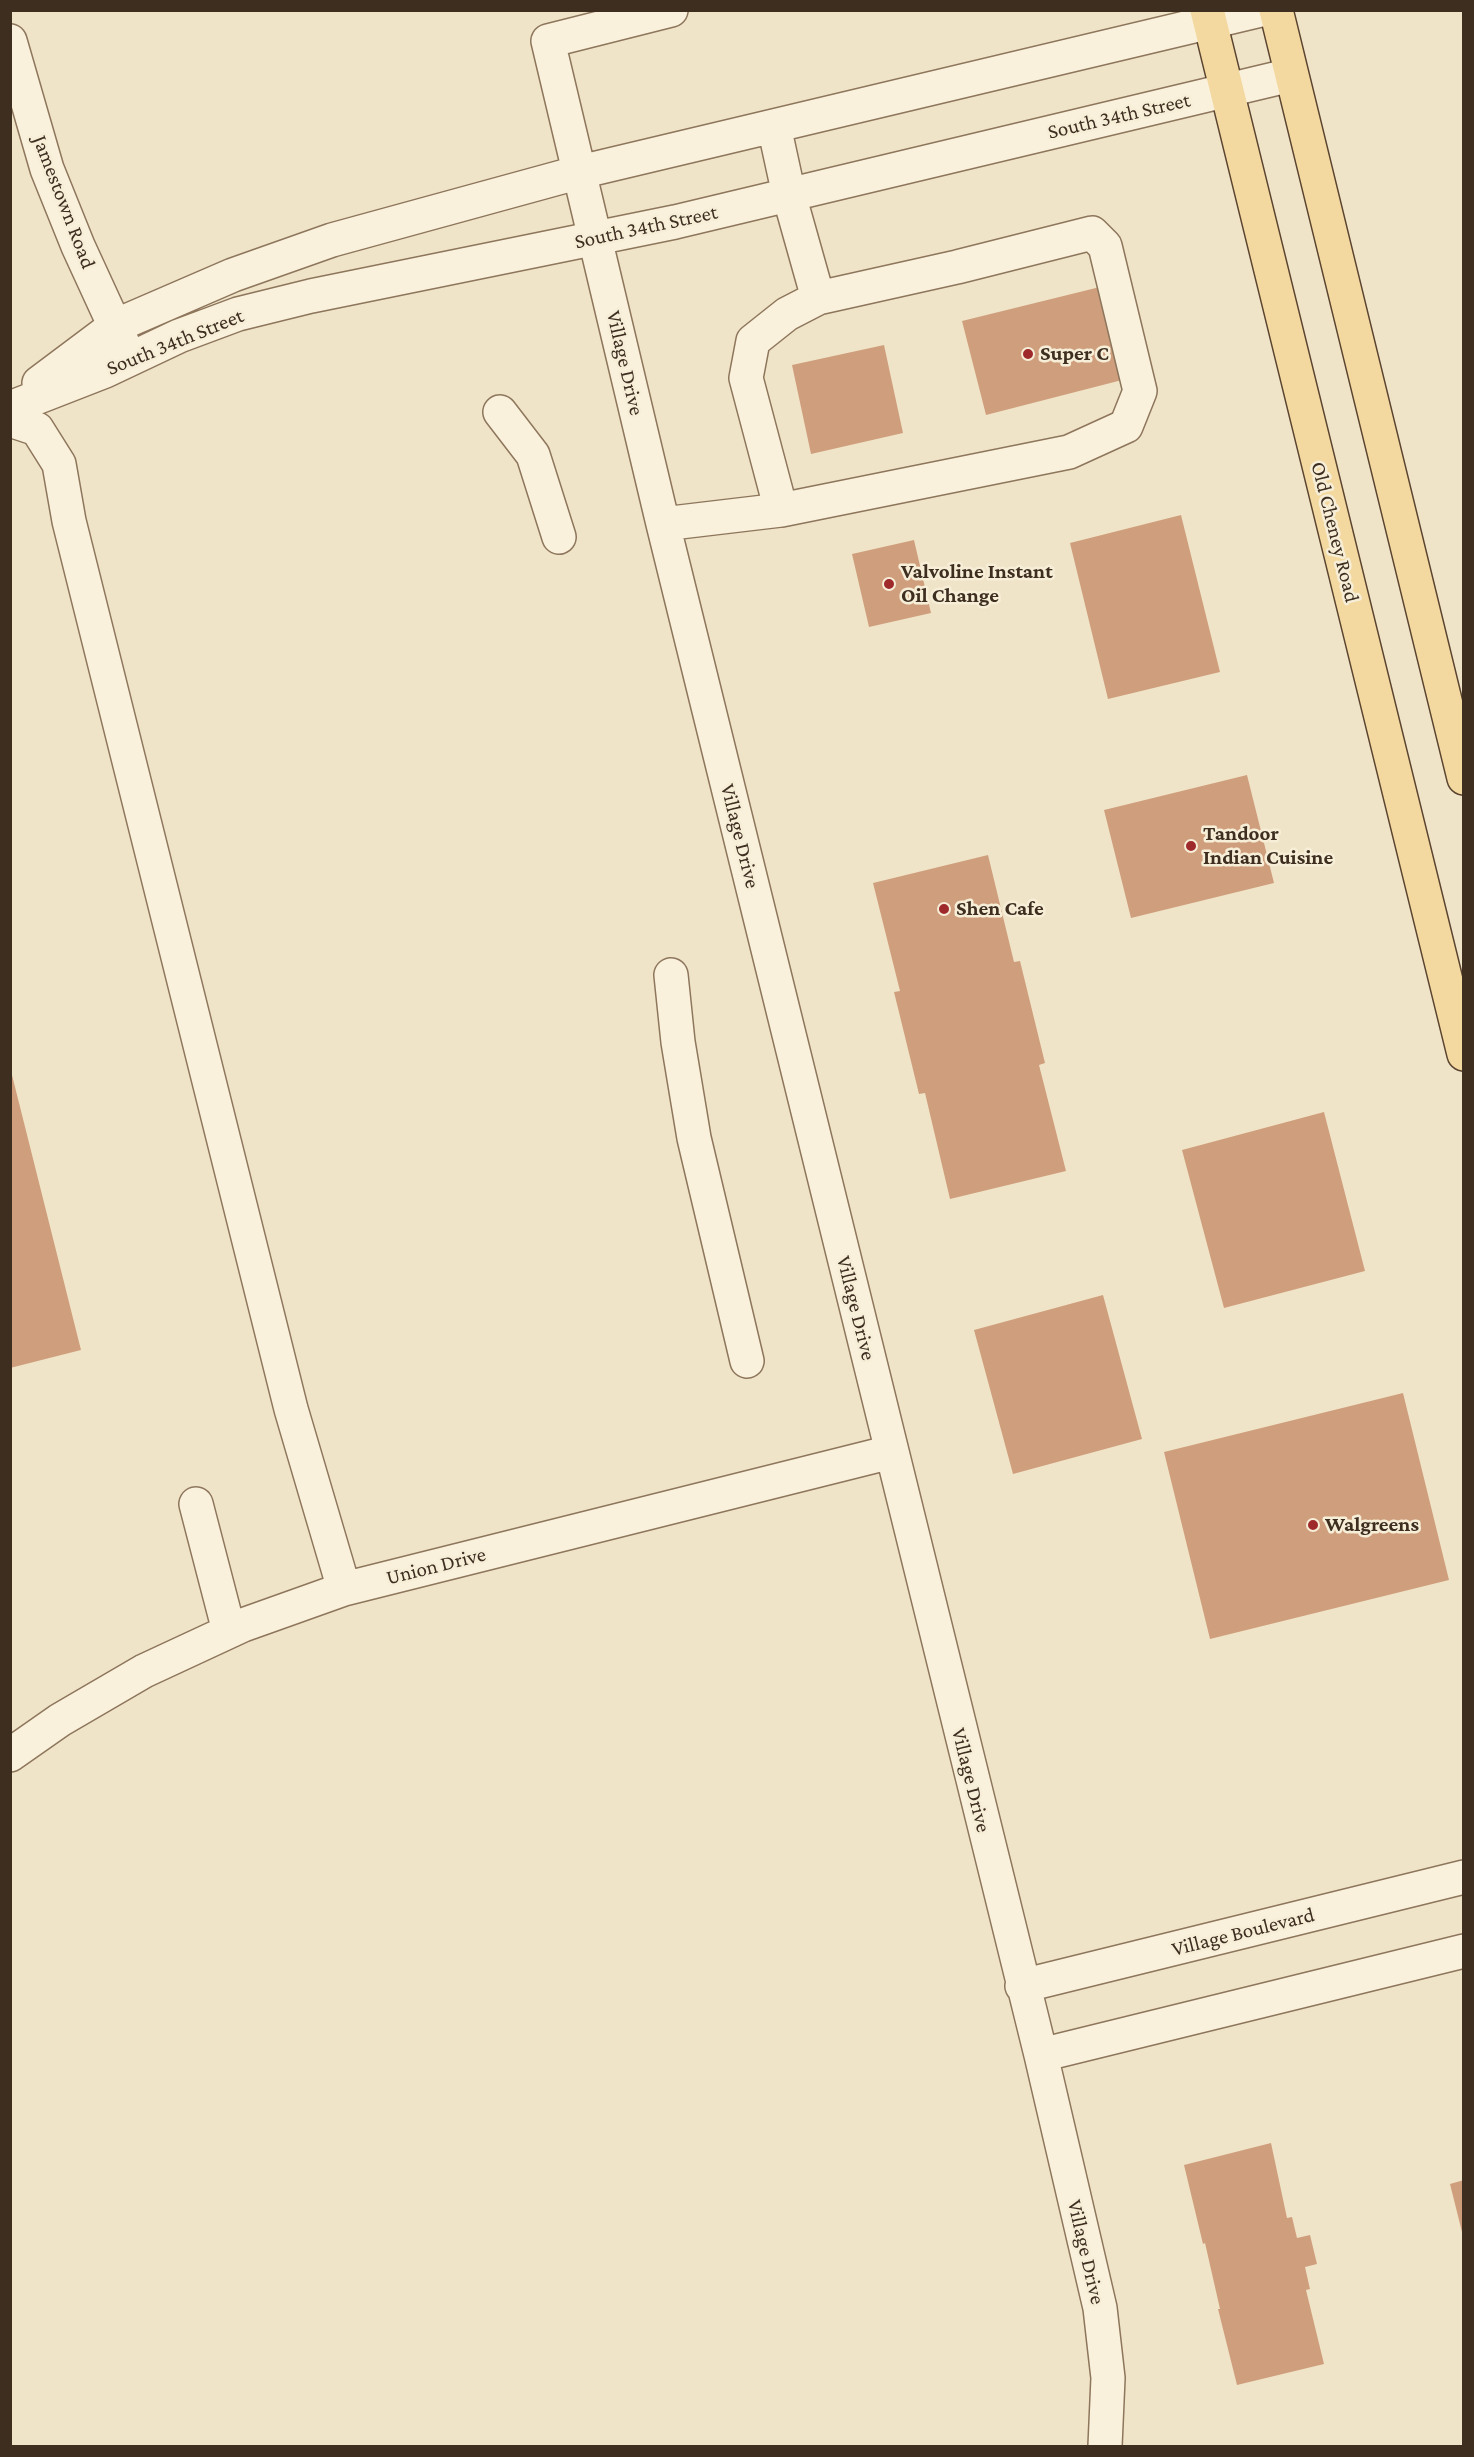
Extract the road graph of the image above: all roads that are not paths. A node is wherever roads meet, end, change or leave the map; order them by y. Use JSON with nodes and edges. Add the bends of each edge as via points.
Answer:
{"nodes":[{"id":1,"x":671,"y":10,"type":"edge"},
{"id":2,"x":1261,"y":10,"type":"edge"},
{"id":3,"x":1276,"y":10,"type":"edge"},
{"id":4,"x":1208,"y":17,"type":"edge"},
{"id":5,"x":10,"y":41,"type":"edge"},
{"id":6,"x":1291,"y":75,"type":"junction"},
{"id":7,"x":1227,"y":90,"type":"junction"},
{"id":8,"x":774,"y":126,"type":"junction"},
{"id":9,"x":580,"y":171,"type":"junction"},
{"id":10,"x":789,"y":195,"type":"junction"},
{"id":11,"x":596,"y":238,"type":"junction"},
{"id":12,"x":818,"y":298,"type":"junction"},
{"id":13,"x":115,"y":326,"type":"junction"},
{"id":14,"x":130,"y":358,"type":"junction"},
{"id":15,"x":10,"y":402,"type":"edge"},
{"id":16,"x":10,"y":408,"type":"edge"},
{"id":17,"x":500,"y":412,"type":"dead end"},
{"id":18,"x":10,"y":420,"type":"edge"},
{"id":19,"x":781,"y":510,"type":"junction"},
{"id":20,"x":663,"y":524,"type":"junction"},
{"id":21,"x":559,"y":537,"type":"dead end"},
{"id":22,"x":1464,"y":778,"type":"edge"},
{"id":23,"x":671,"y":975,"type":"dead end"},
{"id":24,"x":1464,"y":1054,"type":"edge"},
{"id":25,"x":747,"y":1361,"type":"dead end"},
{"id":26,"x":891,"y":1452,"type":"junction"},
{"id":27,"x":196,"y":1504,"type":"dead end"},
{"id":28,"x":344,"y":1589,"type":"junction"},
{"id":29,"x":229,"y":1631,"type":"junction"},
{"id":30,"x":10,"y":1755,"type":"edge"},
{"id":31,"x":1464,"y":1877,"type":"edge"},
{"id":32,"x":1464,"y":1951,"type":"edge"},
{"id":33,"x":1022,"y":1986,"type":"junction"},
{"id":34,"x":1041,"y":2055,"type":"junction"},
{"id":35,"x":1105,"y":2446,"type":"edge"}],
"edges":[{"from":1,"to":9,"type":"street","name":"Village Drive","via":[[548,41]]},
{"from":2,"to":4,"type":"street","name":"South 34th Street"},
{"from":3,"to":6,"type":"main road"},
{"from":4,"to":7,"type":"main road","name":"Old Cheney Road"},
{"from":4,"to":8,"type":"street","name":"South 34th Street"},
{"from":5,"to":13,"type":"street","name":"Jamestown Road","via":[[47,169]]},
{"from":6,"to":7,"type":"street","name":"South 34th Street"},
{"from":6,"to":22,"type":"main road"},
{"from":7,"to":10,"type":"street","name":"South 34th Street"},
{"from":7,"to":24,"type":"main road","name":"Old Cheney Road"},
{"from":8,"to":9,"type":"street","name":"South 34th Street"},
{"from":8,"to":10,"type":"street"},
{"from":9,"to":11,"type":"street","name":"Village Drive"},
{"from":9,"to":13,"type":"street","name":"South 34th Street","via":[[332,240],[233,274]]},
{"from":10,"to":11,"type":"street","name":"South 34th Street"},
{"from":10,"to":12,"type":"street"},
{"from":11,"to":14,"type":"street","name":"South 34th Street","via":[[238,314]]},
{"from":11,"to":20,"type":"street","name":"Village Drive"},
{"from":12,"to":19,"type":"street","via":[[787,314],[753,341],[746,378]]},
{"from":12,"to":19,"type":"street","via":[[1092,233],[1105,246],[1140,391],[1126,426],[1069,452]]},
{"from":13,"to":14,"type":"street","name":"Jamestown Road"},
{"from":13,"to":15,"type":"street","name":"South 34th Street"},
{"from":14,"to":16,"type":"street","name":"South 34th Street"},
{"from":17,"to":21,"type":"street","via":[[533,455]]},
{"from":18,"to":28,"type":"street","via":[[37,429],[59,464],[69,521],[291,1409]]},
{"from":19,"to":20,"type":"street"},
{"from":20,"to":26,"type":"street","name":"Village Drive"},
{"from":23,"to":25,"type":"street","via":[[694,1138]]},
{"from":26,"to":28,"type":"street","name":"Union Drive"},
{"from":26,"to":33,"type":"street","name":"Village Drive"},
{"from":27,"to":29,"type":"street"},
{"from":28,"to":29,"type":"street","name":"Union Drive"},
{"from":29,"to":30,"type":"street","name":"Union Drive","via":[[144,1671],[60,1720]]},
{"from":31,"to":33,"type":"street","name":"Village Boulevard"},
{"from":32,"to":34,"type":"street"},
{"from":33,"to":34,"type":"street","name":"Village Drive"},
{"from":34,"to":35,"type":"street","name":"Village Drive","via":[[1100,2308],[1108,2378]]}]}
